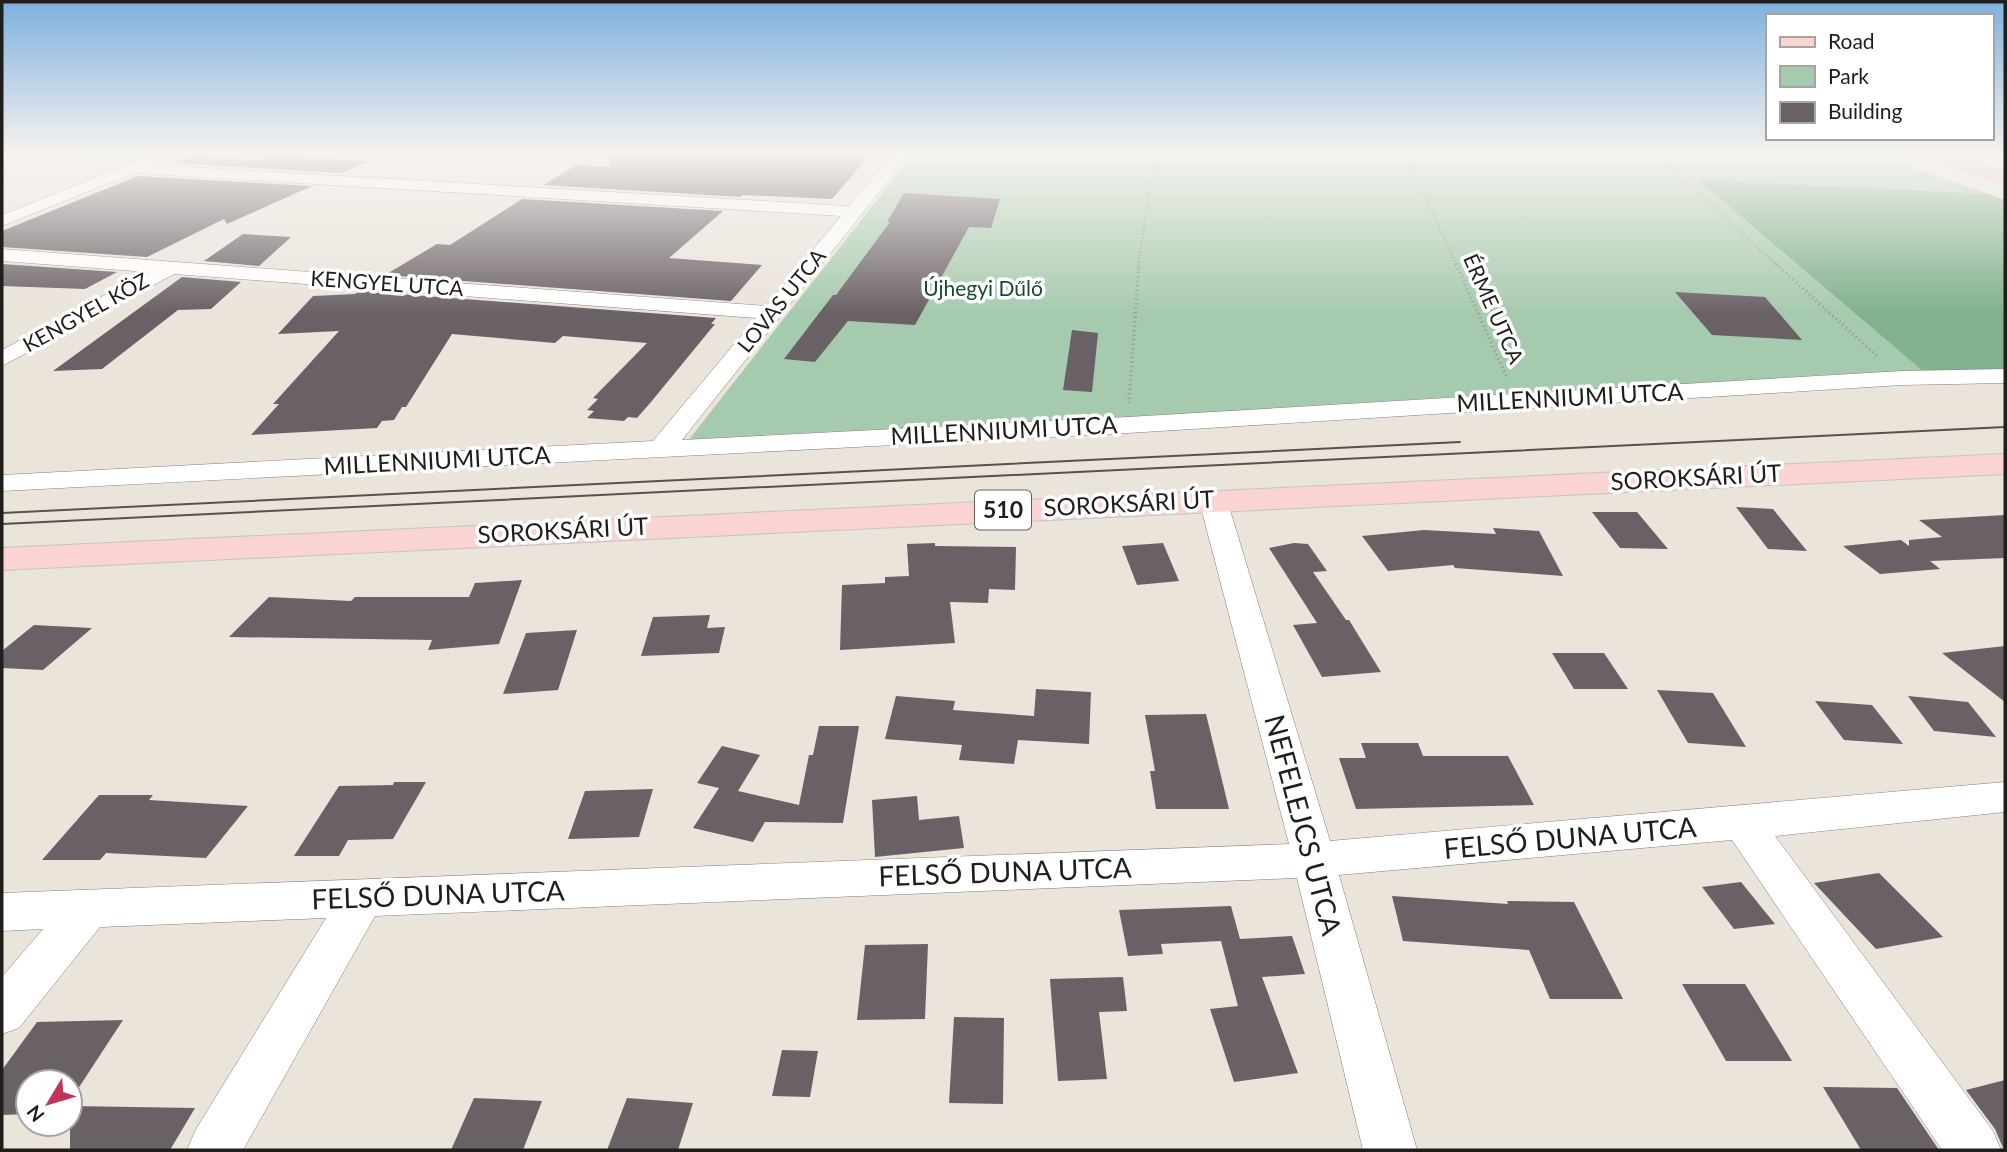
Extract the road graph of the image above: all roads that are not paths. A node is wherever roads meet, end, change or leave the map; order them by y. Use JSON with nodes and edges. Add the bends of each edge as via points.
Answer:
{"nodes":[{"id":1,"x":39,"y":206,"type":"edge"},
{"id":2,"x":752,"y":206,"type":"edge"},
{"id":3,"x":859,"y":206,"type":"edge"},
{"id":4,"x":854,"y":212,"type":"junction"},
{"id":5,"x":2,"y":221,"type":"edge"},
{"id":6,"x":2,"y":255,"type":"edge"},
{"id":7,"x":170,"y":268,"type":"junction"},
{"id":8,"x":771,"y":313,"type":"junction"},
{"id":9,"x":2,"y":359,"type":"edge"},
{"id":10,"x":2005,"y":376,"type":"edge"},
{"id":11,"x":661,"y":449,"type":"junction"},
{"id":12,"x":2005,"y":464,"type":"edge"},
{"id":13,"x":2,"y":483,"type":"edge"},
{"id":14,"x":1213,"y":500,"type":"junction"},
{"id":15,"x":2,"y":559,"type":"edge"},
{"id":16,"x":2005,"y":797,"type":"edge"},
{"id":17,"x":1744,"y":823,"type":"junction"},
{"id":18,"x":1314,"y":860,"type":"junction"},
{"id":19,"x":362,"y":898,"type":"junction"},
{"id":20,"x":89,"y":908,"type":"junction"},
{"id":21,"x":2,"y":912,"type":"edge"},
{"id":22,"x":2,"y":1012,"type":"edge"},
{"id":23,"x":214,"y":1150,"type":"edge"},
{"id":24,"x":1391,"y":1150,"type":"edge"},
{"id":25,"x":1974,"y":1150,"type":"edge"}],
"edges":[{"from":1,"to":5,"type":"street"},
{"from":2,"to":4,"type":"street"},
{"from":3,"to":4,"type":"street","name":"LOVAS UTCA"},
{"from":4,"to":8,"type":"street","name":"LOVAS UTCA"},
{"from":6,"to":7,"type":"street","name":"KENGYEL UTCA"},
{"from":7,"to":8,"type":"street","name":"KENGYEL UTCA"},
{"from":7,"to":9,"type":"street","name":"KENGYEL KÖZ"},
{"from":8,"to":11,"type":"street","name":"LOVAS UTCA"},
{"from":10,"to":11,"type":"street","name":"MILLENNIUMI UTCA","via":[[1902,378]]},
{"from":11,"to":13,"type":"street","name":"MILLENNIUMI UTCA"},
{"from":12,"to":14,"type":"main road","name":"SOROKSÁRI ÚT","number":"510"},
{"from":14,"to":15,"type":"main road","name":"SOROKSÁRI ÚT","number":"510"},
{"from":14,"to":18,"type":"street","name":"NEFELEJCS UTCA"},
{"from":16,"to":17,"type":"street","name":"FELSŐ DUNA UTCA"},
{"from":17,"to":18,"type":"street","name":"FELSŐ DUNA UTCA"},
{"from":17,"to":25,"type":"street"},
{"from":18,"to":19,"type":"street","name":"FELSŐ DUNA UTCA"},
{"from":18,"to":24,"type":"street","name":"NEFELEJCS UTCA"},
{"from":19,"to":20,"type":"street","name":"FELSŐ DUNA UTCA"},
{"from":19,"to":23,"type":"street"},
{"from":20,"to":21,"type":"street","name":"FELSŐ DUNA UTCA"},
{"from":20,"to":22,"type":"street"}]}
